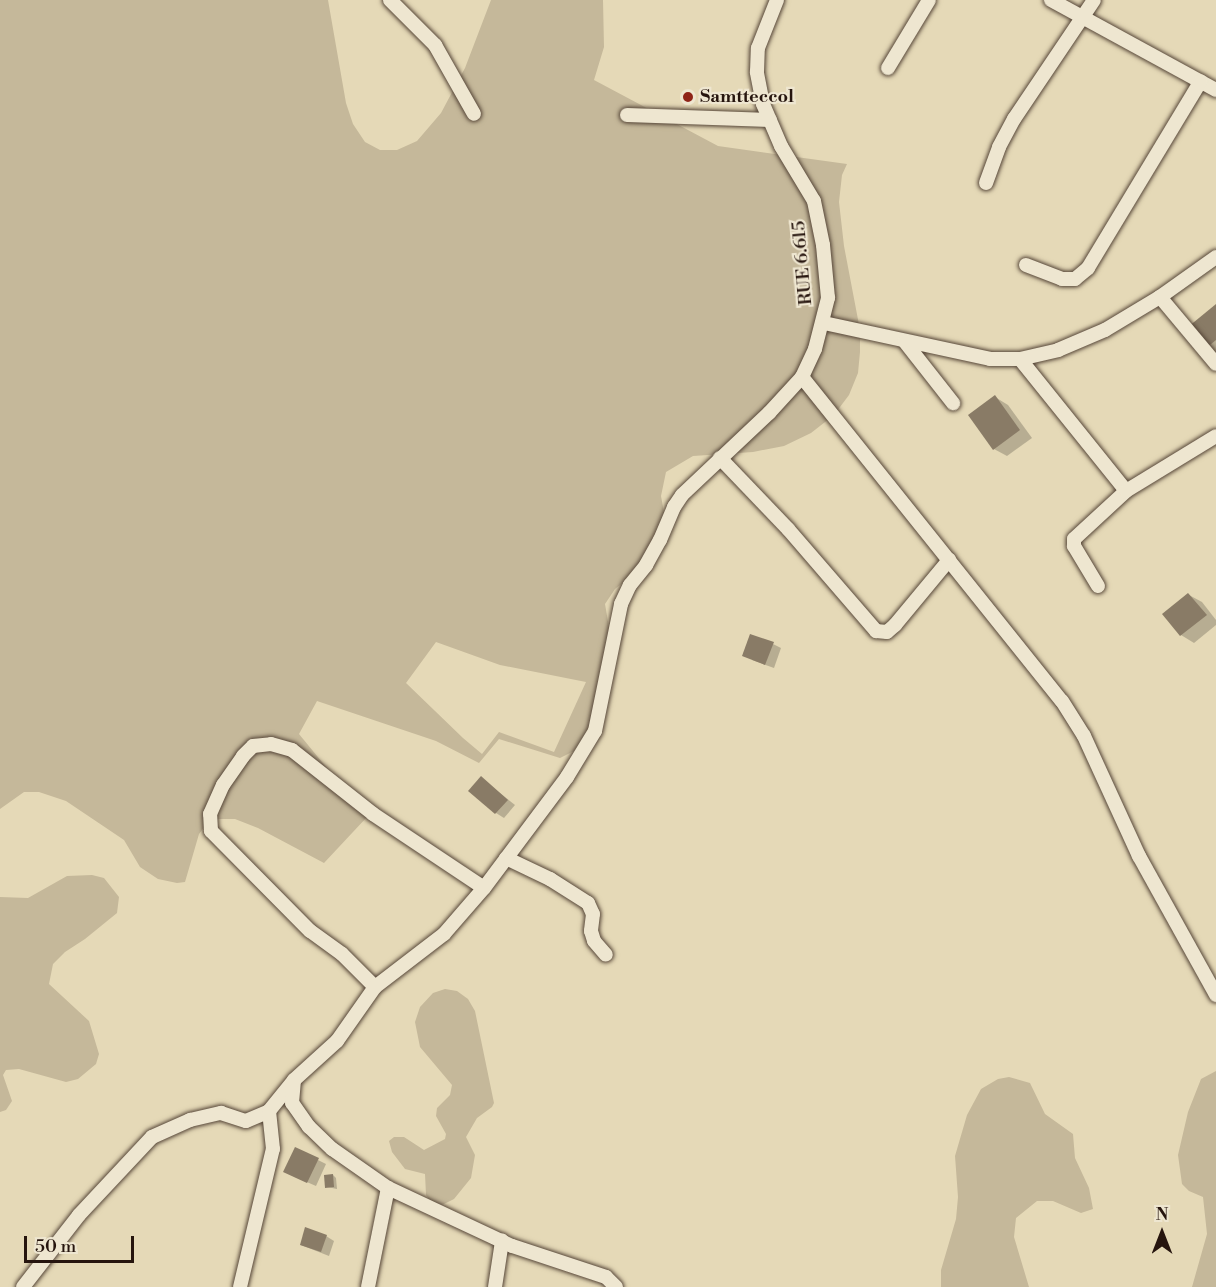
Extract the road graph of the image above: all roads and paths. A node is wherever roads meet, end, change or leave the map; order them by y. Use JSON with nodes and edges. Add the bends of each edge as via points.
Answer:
{"nodes":[{"id":1,"x":390,"y":0,"type":"edge"},
{"id":2,"x":777,"y":0,"type":"edge"},
{"id":3,"x":930,"y":0,"type":"edge"},
{"id":4,"x":1051,"y":0,"type":"edge"},
{"id":5,"x":1094,"y":0,"type":"edge"},
{"id":6,"x":1082,"y":18,"type":"junction"},
{"id":7,"x":888,"y":68,"type":"dead end"},
{"id":8,"x":1202,"y":81,"type":"junction"},
{"id":9,"x":1216,"y":90,"type":"edge"},
{"id":10,"x":474,"y":114,"type":"dead end"},
{"id":11,"x":627,"y":115,"type":"dead end"},
{"id":12,"x":770,"y":120,"type":"junction"},
{"id":13,"x":986,"y":183,"type":"dead end"},
{"id":14,"x":1216,"y":257,"type":"edge"},
{"id":15,"x":1026,"y":265,"type":"dead end"},
{"id":16,"x":1160,"y":297,"type":"junction"},
{"id":17,"x":824,"y":323,"type":"junction"},
{"id":18,"x":905,"y":342,"type":"junction"},
{"id":19,"x":1020,"y":359,"type":"junction"},
{"id":20,"x":1216,"y":364,"type":"edge"},
{"id":21,"x":802,"y":377,"type":"junction"},
{"id":22,"x":953,"y":403,"type":"dead end"},
{"id":23,"x":1216,"y":436,"type":"edge"},
{"id":24,"x":720,"y":458,"type":"junction"},
{"id":25,"x":1126,"y":491,"type":"junction"},
{"id":26,"x":949,"y":560,"type":"junction"},
{"id":27,"x":1098,"y":586,"type":"dead end"},
{"id":28,"x":506,"y":858,"type":"junction"},
{"id":29,"x":484,"y":888,"type":"junction"},
{"id":30,"x":606,"y":955,"type":"dead end"},
{"id":31,"x":375,"y":987,"type":"junction"},
{"id":32,"x":1216,"y":995,"type":"edge"},
{"id":33,"x":294,"y":1080,"type":"junction"},
{"id":34,"x":269,"y":1111,"type":"junction"},
{"id":35,"x":388,"y":1188,"type":"junction"},
{"id":36,"x":502,"y":1241,"type":"junction"},
{"id":37,"x":23,"y":1287,"type":"edge"},
{"id":38,"x":240,"y":1287,"type":"edge"},
{"id":39,"x":368,"y":1287,"type":"edge"},
{"id":40,"x":495,"y":1287,"type":"edge"},
{"id":41,"x":616,"y":1287,"type":"edge"}],
"edges":[{"from":1,"to":10,"type":"street","via":[[435,45]]},
{"from":2,"to":12,"type":"street","name":"RUE 6.615","via":[[758,48],[757,72]]},
{"from":3,"to":7,"type":"street"},
{"from":4,"to":6,"type":"street"},
{"from":5,"to":6,"type":"street"},
{"from":6,"to":8,"type":"street"},
{"from":6,"to":13,"type":"street","via":[[1014,119]]},
{"from":8,"to":9,"type":"street"},
{"from":8,"to":15,"type":"street","via":[[1088,268],[1075,279],[1062,279]]},
{"from":11,"to":12,"type":"street"},
{"from":12,"to":17,"type":"street","name":"RUE 6.615","via":[[814,201],[824,245],[828,298]]},
{"from":14,"to":16,"type":"street"},
{"from":16,"to":19,"type":"street","via":[[1105,330],[1058,350]]},
{"from":16,"to":20,"type":"street"},
{"from":17,"to":18,"type":"street"},
{"from":17,"to":21,"type":"street","name":"RUE 6.615"},
{"from":18,"to":19,"type":"street","via":[[990,359]]},
{"from":18,"to":22,"type":"street"},
{"from":19,"to":25,"type":"street"},
{"from":21,"to":24,"type":"street"},
{"from":21,"to":26,"type":"street"},
{"from":23,"to":25,"type":"street"},
{"from":24,"to":26,"type":"street","via":[[876,631],[887,632]]},
{"from":24,"to":28,"type":"street","via":[[682,495],[646,565],[630,585],[618,616],[595,731],[567,777]]},
{"from":25,"to":27,"type":"street","via":[[1074,539],[1074,546]]},
{"from":26,"to":32,"type":"street","via":[[1062,701],[1084,736],[1139,856]]},
{"from":28,"to":29,"type":"street"},
{"from":28,"to":30,"type":"street","via":[[588,903],[593,914],[594,941]]},
{"from":29,"to":31,"type":"street","via":[[444,934]]},
{"from":29,"to":31,"type":"street","via":[[373,814],[292,750],[271,744],[253,746],[223,785],[210,814],[211,831],[309,932],[342,954]]},
{"from":31,"to":33,"type":"street","via":[[337,1041]]},
{"from":33,"to":34,"type":"street"},
{"from":33,"to":35,"type":"street","via":[[291,1103],[309,1127],[332,1149]]},
{"from":34,"to":37,"type":"street","via":[[246,1121],[221,1113],[211,1115],[152,1137],[79,1215]]},
{"from":34,"to":38,"type":"street","via":[[273,1149]]},
{"from":35,"to":36,"type":"street"},
{"from":35,"to":39,"type":"street"},
{"from":36,"to":40,"type":"street"},
{"from":36,"to":41,"type":"street","via":[[606,1277]]}]}
